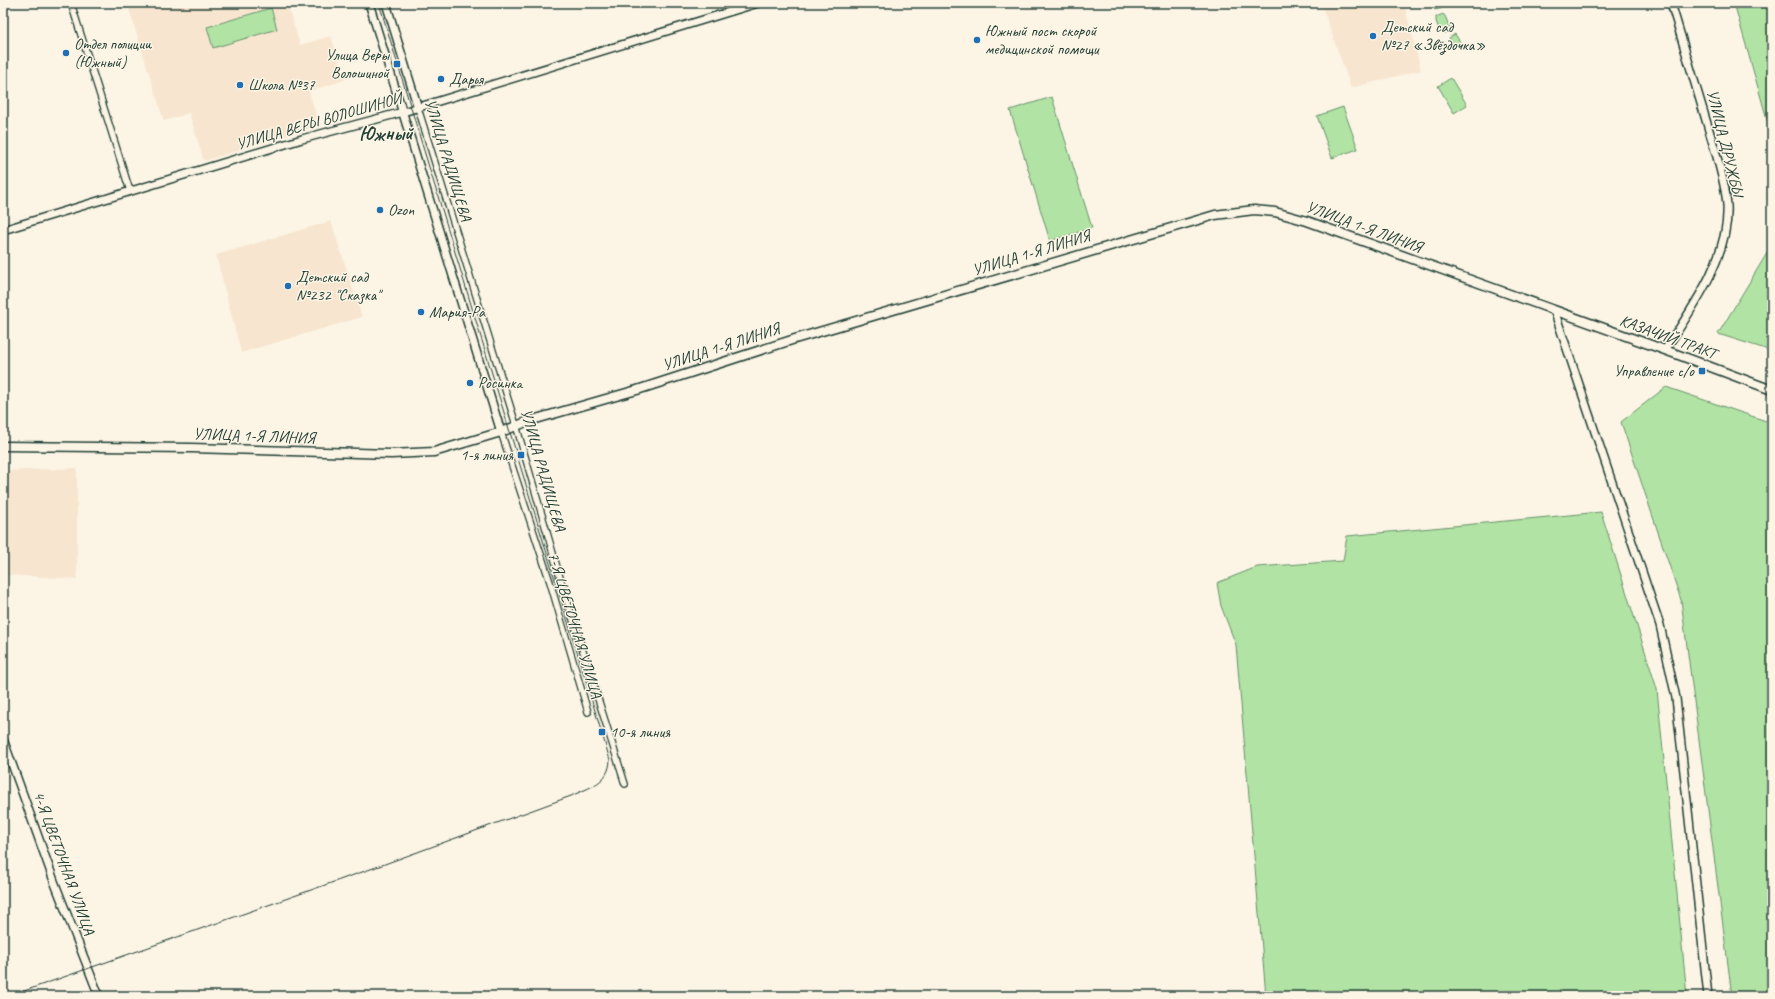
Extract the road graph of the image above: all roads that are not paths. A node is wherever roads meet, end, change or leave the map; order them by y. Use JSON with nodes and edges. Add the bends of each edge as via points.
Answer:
{"nodes":[{"id":1,"x":71,"y":3,"type":"edge"},
{"id":2,"x":369,"y":3,"type":"edge"},
{"id":3,"x":386,"y":3,"type":"edge"},
{"id":4,"x":758,"y":3,"type":"edge"},
{"id":5,"x":1671,"y":3,"type":"edge"},
{"id":6,"x":418,"y":107,"type":"junction"},
{"id":7,"x":403,"y":112,"type":"junction"},
{"id":8,"x":130,"y":191,"type":"junction"},
{"id":9,"x":3,"y":230,"type":"edge"},
{"id":10,"x":1554,"y":310,"type":"junction"},
{"id":11,"x":1665,"y":350,"type":"junction"},
{"id":12,"x":1772,"y":390,"type":"edge"},
{"id":13,"x":516,"y":425,"type":"junction"},
{"id":14,"x":501,"y":432,"type":"junction"},
{"id":15,"x":3,"y":446,"type":"edge"},
{"id":16,"x":588,"y":712,"type":"dead end"},
{"id":17,"x":3,"y":739,"type":"edge"},
{"id":18,"x":625,"y":784,"type":"dead end"},
{"id":19,"x":99,"y":996,"type":"edge"},
{"id":20,"x":1708,"y":996,"type":"edge"}],
"edges":[{"from":1,"to":8,"type":"street"},
{"from":2,"to":7,"type":"street","name":"УЛИЦА РАДИЩЕВА"},
{"from":3,"to":6,"type":"street","name":"УЛИЦА РАДИЩЕВА"},
{"from":4,"to":6,"type":"street","name":"УЛИЦА ВЕРЫ ВОЛОШИНОЙ"},
{"from":5,"to":11,"type":"street","name":"УЛИЦА ДРУЖБЫ","via":[[1724,182],[1727,210],[1723,240],[1715,262],[1689,312]]},
{"from":6,"to":7,"type":"street","name":"УЛИЦА ВЕРЫ ВОЛОШИНОЙ"},
{"from":6,"to":13,"type":"street","name":"УЛИЦА РАДИЩЕВА"},
{"from":7,"to":8,"type":"street","name":"УЛИЦА ВЕРЫ ВОЛОШИНОЙ","via":[[302,139]]},
{"from":7,"to":14,"type":"street","name":"УЛИЦА РАДИЩЕВА"},
{"from":8,"to":9,"type":"street","name":"УЛИЦА ВЕРЫ ВОЛОШИНОЙ"},
{"from":10,"to":11,"type":"main road","name":"КАЗАЧИЙ ТРАКТ"},
{"from":10,"to":13,"type":"main road","name":"УЛИЦА 1-Я ЛИНИЯ","via":[[1291,216],[1261,211],[1232,212],[1214,214],[795,338],[636,390]]},
{"from":10,"to":20,"type":"street","via":[[1660,625],[1676,698]]},
{"from":11,"to":12,"type":"main road","name":"КАЗАЧИЙ ТРАКТ"},
{"from":13,"to":14,"type":"main road","name":"УЛИЦА 1-Я ЛИНИЯ"},
{"from":13,"to":18,"type":"street","name":"УЛИЦА РАДИЩЕВА","via":[[563,588]]},
{"from":14,"to":15,"type":"main road","name":"УЛИЦА 1-Я ЛИНИЯ","via":[[434,452],[398,454]]},
{"from":14,"to":16,"type":"street","name":"7-Я ЦВЕТОЧНАЯ УЛИЦА","via":[[550,582]]},
{"from":17,"to":19,"type":"street","name":"4-Я ЦВЕТОЧНАЯ УЛИЦА"}]}
